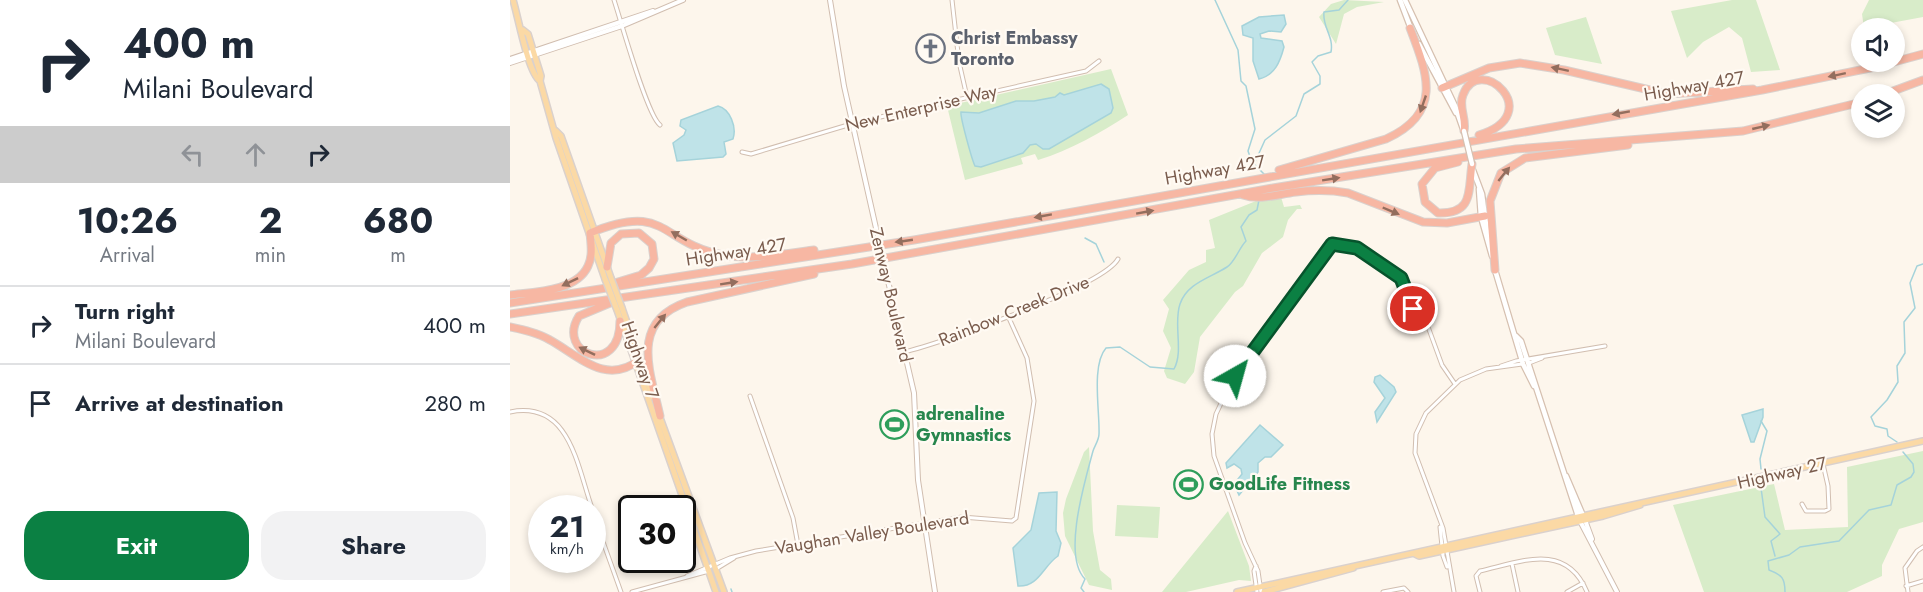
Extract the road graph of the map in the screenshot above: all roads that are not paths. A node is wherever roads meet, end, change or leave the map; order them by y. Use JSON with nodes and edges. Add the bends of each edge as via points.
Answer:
{"nodes":[{"id":1,"x":513,"y":0,"type":"edge"},
{"id":2,"x":614,"y":0,"type":"edge"},
{"id":3,"x":683,"y":0,"type":"edge"},
{"id":4,"x":830,"y":0,"type":"edge"},
{"id":5,"x":952,"y":0,"type":"edge"},
{"id":6,"x":1400,"y":0,"type":"edge"},
{"id":7,"x":1405,"y":0,"type":"edge"},
{"id":8,"x":621,"y":24,"type":"junction"},
{"id":9,"x":1410,"y":28,"type":"junction"},
{"id":10,"x":531,"y":54,"type":"junction"},
{"id":11,"x":1923,"y":54,"type":"edge"},
{"id":12,"x":510,"y":61,"type":"edge"},
{"id":13,"x":1099,"y":61,"type":"dead end"},
{"id":14,"x":1923,"y":80,"type":"edge"},
{"id":15,"x":1444,"y":87,"type":"junction"},
{"id":16,"x":1905,"y":87,"type":"edge"},
{"id":17,"x":1762,"y":90,"type":"junction"},
{"id":18,"x":968,"y":97,"type":"junction"},
{"id":19,"x":1851,"y":105,"type":"edge"},
{"id":20,"x":853,"y":124,"type":"junction"},
{"id":21,"x":660,"y":125,"type":"dead end"},
{"id":22,"x":1464,"y":131,"type":"junction"},
{"id":23,"x":1703,"y":135,"type":"junction"},
{"id":24,"x":1457,"y":142,"type":"junction"},
{"id":25,"x":742,"y":152,"type":"dead end"},
{"id":26,"x":1474,"y":155,"type":"junction"},
{"id":27,"x":1472,"y":164,"type":"junction"},
{"id":28,"x":1276,"y":174,"type":"junction"},
{"id":29,"x":1274,"y":192,"type":"junction"},
{"id":30,"x":1483,"y":217,"type":"junction"},
{"id":31,"x":593,"y":232,"type":"junction"},
{"id":32,"x":837,"y":250,"type":"junction"},
{"id":33,"x":1118,"y":259,"type":"dead end"},
{"id":34,"x":852,"y":264,"type":"junction"},
{"id":35,"x":607,"y":267,"type":"junction"},
{"id":36,"x":1495,"y":270,"type":"junction"},
{"id":37,"x":608,"y":279,"type":"junction"},
{"id":38,"x":589,"y":290,"type":"junction"},
{"id":39,"x":510,"y":295,"type":"edge"},
{"id":40,"x":630,"y":297,"type":"junction"},
{"id":41,"x":510,"y":303,"type":"edge"},
{"id":42,"x":619,"y":309,"type":"junction"},
{"id":43,"x":510,"y":314,"type":"edge"},
{"id":44,"x":1008,"y":315,"type":"junction"},
{"id":45,"x":620,"y":321,"type":"junction"},
{"id":46,"x":510,"y":327,"type":"edge"},
{"id":47,"x":1605,"y":346,"type":"dead end"},
{"id":48,"x":904,"y":352,"type":"junction"},
{"id":49,"x":1525,"y":361,"type":"junction"},
{"id":50,"x":637,"y":362,"type":"junction"},
{"id":51,"x":1455,"y":384,"type":"junction"},
{"id":52,"x":750,"y":396,"type":"dead end"},
{"id":53,"x":510,"y":412,"type":"edge"},
{"id":54,"x":660,"y":416,"type":"junction"},
{"id":55,"x":1923,"y":441,"type":"edge"},
{"id":56,"x":1823,"y":464,"type":"junction"},
{"id":57,"x":587,"y":495,"type":"edge"},
{"id":58,"x":1802,"y":504,"type":"dead end"},
{"id":59,"x":1581,"y":518,"type":"junction"},
{"id":60,"x":924,"y":523,"type":"junction"},
{"id":61,"x":798,"y":545,"type":"junction"},
{"id":62,"x":1923,"y":547,"type":"edge"},
{"id":63,"x":1444,"y":548,"type":"junction"},
{"id":64,"x":606,"y":550,"type":"edge"},
{"id":65,"x":1512,"y":564,"type":"junction"},
{"id":66,"x":715,"y":566,"type":"junction"},
{"id":67,"x":707,"y":569,"type":"junction"},
{"id":68,"x":1923,"y":581,"type":"edge"},
{"id":69,"x":1583,"y":583,"type":"junction"},
{"id":70,"x":1906,"y":586,"type":"junction"},
{"id":71,"x":1260,"y":590,"type":"edge"},
{"id":72,"x":621,"y":592,"type":"edge"},
{"id":73,"x":632,"y":592,"type":"edge"},
{"id":74,"x":716,"y":592,"type":"edge"},
{"id":75,"x":724,"y":592,"type":"edge"},
{"id":76,"x":935,"y":592,"type":"edge"},
{"id":77,"x":1237,"y":592,"type":"edge"},
{"id":78,"x":1383,"y":592,"type":"edge"},
{"id":79,"x":1408,"y":592,"type":"edge"},
{"id":80,"x":1454,"y":592,"type":"edge"},
{"id":81,"x":1480,"y":592,"type":"edge"},
{"id":82,"x":1518,"y":592,"type":"edge"},
{"id":83,"x":1567,"y":592,"type":"edge"},
{"id":84,"x":1587,"y":592,"type":"edge"},
{"id":85,"x":1617,"y":592,"type":"edge"},
{"id":86,"x":1908,"y":592,"type":"edge"}],
"edges":[{"from":1,"to":10,"type":"main road","name":"Highway 7","via":[[528,34]]},
{"from":2,"to":8,"type":"street"},
{"from":3,"to":8,"type":"street"},
{"from":4,"to":20,"type":"street","name":"Zenway Boulevard"},
{"from":5,"to":18,"type":"street","via":[[959,62]]},
{"from":6,"to":9,"type":"main road"},
{"from":7,"to":15,"type":"main road"},
{"from":8,"to":10,"type":"street"},
{"from":8,"to":21,"type":"street","via":[[654,118]]},
{"from":9,"to":15,"type":"main road"},
{"from":9,"to":28,"type":"highway","one_way":true,"via":[[1428,85],[1426,100],[1413,123],[1386,140],[1280,169]]},
{"from":10,"to":12,"type":"street"},
{"from":10,"to":31,"type":"main road","name":"Highway 7","via":[[542,75],[540,81],[555,130]]},
{"from":11,"to":17,"type":"highway","name":"Highway 427","one_way":true},
{"from":13,"to":18,"type":"street","name":"New Enterprise Way","via":[[1086,71]]},
{"from":14,"to":16,"type":"highway"},
{"from":17,"to":15,"type":"highway","one_way":true,"via":[[1742,87],[1667,94],[1520,63],[1489,68]]},
{"from":15,"to":22,"type":"main road"},
{"from":17,"to":24,"type":"highway","name":"Highway 427","one_way":true},
{"from":18,"to":20,"type":"street","name":"New Enterprise Way"},
{"from":23,"to":19,"type":"highway","name":"Highway 427","one_way":true,"via":[[1743,131]]},
{"from":20,"to":25,"type":"street","name":"New Enterprise Way","via":[[751,154]]},
{"from":20,"to":48,"type":"street","name":"Zenway Boulevard","bridge":true},
{"from":22,"to":24,"type":"highway","via":[[1466,121],[1461,108],[1466,89],[1483,80],[1501,85],[1508,95],[1506,118],[1491,130]]},
{"from":22,"to":27,"type":"main road","bridge":true},
{"from":23,"to":26,"type":"highway","name":"Highway 427"},
{"from":36,"to":23,"type":"highway","one_way":true,"via":[[1490,201],[1502,173],[1516,162],[1557,153]]},
{"from":24,"to":28,"type":"highway","name":"Highway 427"},
{"from":26,"to":27,"type":"highway","via":[[1435,168],[1427,175],[1422,195],[1430,208],[1448,213],[1465,204],[1470,195]]},
{"from":29,"to":26,"type":"highway","name":"Highway 427","one_way":true},
{"from":27,"to":30,"type":"main road"},
{"from":28,"to":32,"type":"highway","name":"Highway 427","one_way":true,"via":[[914,240]]},
{"from":29,"to":30,"type":"highway","one_way":true,"via":[[1348,193],[1434,224]]},
{"from":34,"to":29,"type":"highway","name":"Highway 427","one_way":true,"via":[[1242,194]]},
{"from":30,"to":36,"type":"main road"},
{"from":32,"to":31,"type":"highway","one_way":true,"via":[[741,257],[720,254],[644,220],[624,221]]},
{"from":31,"to":35,"type":"main road","name":"Highway 7"},
{"from":31,"to":37,"type":"main road","name":"Highway 7"},
{"from":31,"to":39,"type":"highway","one_way":true,"via":[[591,255],[582,276],[560,287]]},
{"from":32,"to":38,"type":"highway","name":"Highway 427"},
{"from":33,"to":44,"type":"street","name":"Rainbow Creek Drive","via":[[1104,274]]},
{"from":40,"to":34,"type":"highway","name":"Highway 427","one_way":true},
{"from":54,"to":34,"type":"highway","one_way":true,"via":[[646,356],[652,332],[668,311],[687,302]]},
{"from":35,"to":37,"type":"main road","name":"Highway 7"},
{"from":35,"to":38,"type":"highway","via":[[611,243],[621,234],[639,233],[651,244],[654,259],[644,273]]},
{"from":36,"to":49,"type":"main road"},
{"from":37,"to":42,"type":"main road","name":"Highway 7","bridge":true},
{"from":38,"to":41,"type":"highway","name":"Highway 427"},
{"from":40,"to":43,"type":"highway","name":"Highway 427"},
{"from":45,"to":40,"type":"highway","one_way":true,"via":[[615,346],[606,353],[586,352],[574,339],[572,330],[579,316]]},
{"from":42,"to":45,"type":"main road","name":"Highway 7"},
{"from":42,"to":50,"type":"main road","name":"Highway 7"},
{"from":44,"to":48,"type":"street","name":"Rainbow Creek Drive","via":[[951,339]]},
{"from":44,"to":60,"type":"street","name":"Vaughan Valley Boulevard","via":[[1027,358],[1034,401],[1018,514],[1012,521],[967,517]]},
{"from":45,"to":50,"type":"main road","name":"Highway 7"},
{"from":46,"to":50,"type":"highway","via":[[549,340],[599,370],[615,370]]},
{"from":47,"to":49,"type":"street"},
{"from":48,"to":60,"type":"street","name":"Zenway Boulevard","via":[[914,393]]},
{"from":49,"to":51,"type":"street","via":[[1486,369]]},
{"from":49,"to":59,"type":"main road"},
{"from":50,"to":54,"type":"main road","name":"Highway 7"},
{"from":50,"to":67,"type":"main road","name":"Highway 7"},
{"from":51,"to":63,"type":"street","via":[[1420,422],[1415,443]]},
{"from":51,"to":71,"type":"street","via":[[1442,364],[1426,324],[1413,309],[1401,278],[1357,248],[1332,244],[1232,380],[1216,414],[1212,434],[1214,456],[1256,566]]},
{"from":52,"to":61,"type":"street","via":[[793,518]]},
{"from":53,"to":57,"type":"street","via":[[538,412],[561,427]]},
{"from":54,"to":66,"type":"main road","name":"Highway 7"},
{"from":55,"to":56,"type":"main road","name":"Highway 27"},
{"from":56,"to":58,"type":"street","via":[[1829,508],[1811,512]]},
{"from":56,"to":59,"type":"main road","name":"Highway 27"},
{"from":59,"to":63,"type":"main road","name":"Highway 27"},
{"from":59,"to":85,"type":"street"},
{"from":60,"to":61,"type":"street","name":"Vaughan Valley Boulevard"},
{"from":60,"to":76,"type":"street","name":"Zenway Boulevard"},
{"from":61,"to":66,"type":"street","name":"Vaughan Valley Boulevard","via":[[756,551]]},
{"from":62,"to":70,"type":"street","via":[[1905,568]]},
{"from":63,"to":71,"type":"main road","name":"Highway 27"},
{"from":63,"to":80,"type":"street"},
{"from":64,"to":72,"type":"street"},
{"from":65,"to":69,"type":"street","via":[[1552,558],[1562,562]]},
{"from":65,"to":81,"type":"street","via":[[1478,572]]},
{"from":65,"to":82,"type":"street"},
{"from":66,"to":67,"type":"street","name":"Vaughan Valley Boulevard"},
{"from":66,"to":75,"type":"main road","name":"Highway 7"},
{"from":67,"to":73,"type":"street","name":"Vaughan Valley Boulevard"},
{"from":67,"to":74,"type":"main road","name":"Highway 7"},
{"from":68,"to":70,"type":"street"},
{"from":69,"to":83,"type":"street"},
{"from":69,"to":84,"type":"street"},
{"from":70,"to":86,"type":"street"},
{"from":71,"to":77,"type":"main road","name":"Highway 27"},
{"from":78,"to":79,"type":"street","via":[[1404,588]]}]}
